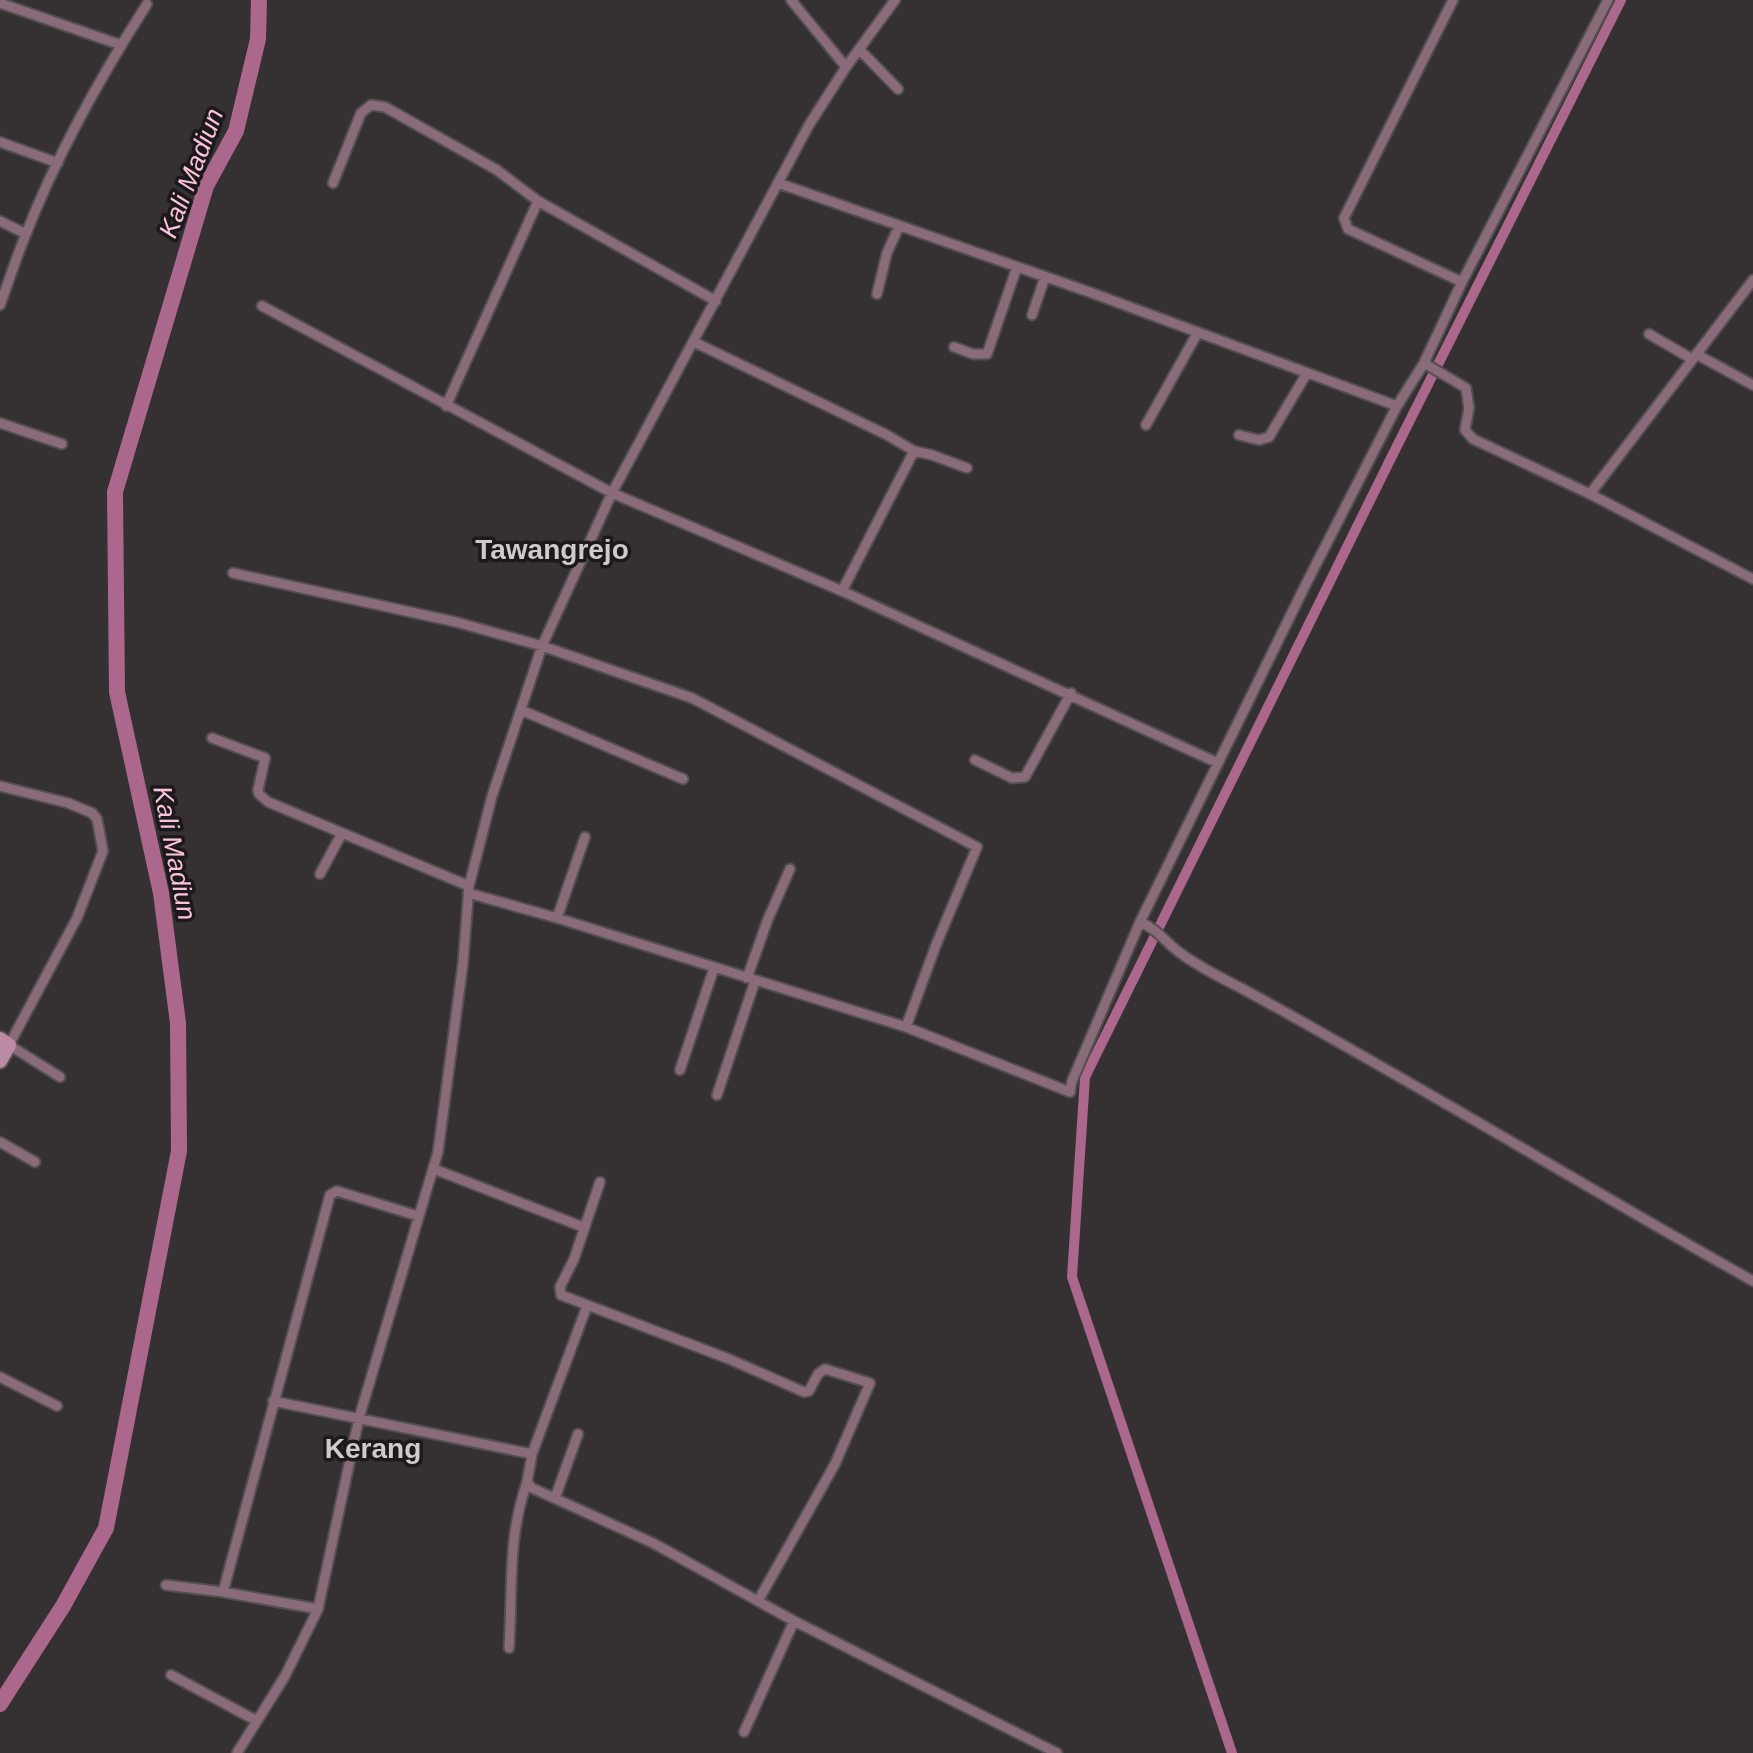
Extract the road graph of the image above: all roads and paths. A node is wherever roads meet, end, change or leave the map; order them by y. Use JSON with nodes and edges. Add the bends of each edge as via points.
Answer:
{"nodes":[{"id":1,"x":791,"y":0,"type":"edge"},
{"id":2,"x":895,"y":0,"type":"edge"},
{"id":3,"x":1453,"y":0,"type":"edge"},
{"id":4,"x":1608,"y":0,"type":"edge"},
{"id":5,"x":0,"y":3,"type":"edge"},
{"id":6,"x":147,"y":4,"type":"dead end"},
{"id":7,"x":121,"y":45,"type":"junction"},
{"id":8,"x":859,"y":49,"type":"junction"},
{"id":9,"x":846,"y":67,"type":"junction"},
{"id":10,"x":898,"y":89,"type":"dead end"},
{"id":11,"x":0,"y":142,"type":"edge"},
{"id":12,"x":58,"y":163,"type":"junction"},
{"id":13,"x":333,"y":183,"type":"dead end"},
{"id":14,"x":778,"y":183,"type":"junction"},
{"id":15,"x":538,"y":201,"type":"junction"},
{"id":16,"x":0,"y":221,"type":"edge"},
{"id":17,"x":899,"y":226,"type":"junction"},
{"id":18,"x":26,"y":234,"type":"junction"},
{"id":19,"x":1017,"y":267,"type":"junction"},
{"id":20,"x":1045,"y":277,"type":"junction"},
{"id":21,"x":1753,"y":280,"type":"edge"},
{"id":22,"x":1462,"y":282,"type":"junction"},
{"id":23,"x":877,"y":294,"type":"dead end"},
{"id":24,"x":716,"y":301,"type":"junction"},
{"id":25,"x":0,"y":305,"type":"edge"},
{"id":26,"x":262,"y":306,"type":"dead end"},
{"id":27,"x":1032,"y":315,"type":"dead end"},
{"id":28,"x":1198,"y":332,"type":"junction"},
{"id":29,"x":1649,"y":334,"type":"dead end"},
{"id":30,"x":694,"y":342,"type":"junction"},
{"id":31,"x":954,"y":347,"type":"dead end"},
{"id":32,"x":1694,"y":356,"type":"junction"},
{"id":33,"x":1426,"y":364,"type":"junction"},
{"id":34,"x":1307,"y":373,"type":"junction"},
{"id":35,"x":1753,"y":385,"type":"edge"},
{"id":36,"x":446,"y":406,"type":"junction"},
{"id":37,"x":1397,"y":406,"type":"junction"},
{"id":38,"x":0,"y":423,"type":"edge"},
{"id":39,"x":1146,"y":425,"type":"dead end"},
{"id":40,"x":1239,"y":435,"type":"dead end"},
{"id":41,"x":62,"y":444,"type":"dead end"},
{"id":42,"x":914,"y":451,"type":"junction"},
{"id":43,"x":967,"y":468,"type":"dead end"},
{"id":44,"x":612,"y":493,"type":"junction"},
{"id":45,"x":1590,"y":494,"type":"junction"},
{"id":46,"x":233,"y":573,"type":"dead end"},
{"id":47,"x":1753,"y":579,"type":"edge"},
{"id":48,"x":842,"y":591,"type":"junction"},
{"id":49,"x":542,"y":646,"type":"junction"},
{"id":50,"x":1071,"y":693,"type":"junction"},
{"id":51,"x":521,"y":710,"type":"junction"},
{"id":52,"x":212,"y":738,"type":"dead end"},
{"id":53,"x":975,"y":760,"type":"dead end"},
{"id":54,"x":1218,"y":763,"type":"junction"},
{"id":55,"x":683,"y":779,"type":"dead end"},
{"id":56,"x":0,"y":786,"type":"edge"},
{"id":57,"x":342,"y":833,"type":"junction"},
{"id":58,"x":585,"y":837,"type":"dead end"},
{"id":59,"x":790,"y":869,"type":"dead end"},
{"id":60,"x":320,"y":874,"type":"dead end"},
{"id":61,"x":469,"y":890,"type":"junction"},
{"id":62,"x":557,"y":918,"type":"junction"},
{"id":63,"x":1143,"y":923,"type":"junction"},
{"id":64,"x":714,"y":968,"type":"junction"},
{"id":65,"x":751,"y":979,"type":"junction"},
{"id":66,"x":906,"y":1027,"type":"junction"},
{"id":67,"x":5,"y":1042,"type":"edge"},
{"id":68,"x":0,"y":1061,"type":"edge"},
{"id":69,"x":680,"y":1070,"type":"dead end"},
{"id":70,"x":60,"y":1077,"type":"dead end"},
{"id":71,"x":717,"y":1095,"type":"dead end"},
{"id":72,"x":0,"y":1142,"type":"edge"},
{"id":73,"x":35,"y":1162,"type":"dead end"},
{"id":74,"x":434,"y":1169,"type":"junction"},
{"id":75,"x":600,"y":1182,"type":"dead end"},
{"id":76,"x":418,"y":1216,"type":"junction"},
{"id":77,"x":583,"y":1227,"type":"junction"},
{"id":78,"x":1753,"y":1281,"type":"edge"},
{"id":79,"x":587,"y":1306,"type":"junction"},
{"id":80,"x":0,"y":1377,"type":"edge"},
{"id":81,"x":273,"y":1401,"type":"junction"},
{"id":82,"x":57,"y":1406,"type":"dead end"},
{"id":83,"x":359,"y":1418,"type":"junction"},
{"id":84,"x":578,"y":1434,"type":"dead end"},
{"id":85,"x":532,"y":1454,"type":"junction"},
{"id":86,"x":527,"y":1482,"type":"junction"},
{"id":87,"x":555,"y":1498,"type":"junction"},
{"id":88,"x":166,"y":1585,"type":"dead end"},
{"id":89,"x":223,"y":1592,"type":"junction"},
{"id":90,"x":758,"y":1601,"type":"junction"},
{"id":91,"x":318,"y":1609,"type":"junction"},
{"id":92,"x":794,"y":1621,"type":"junction"},
{"id":93,"x":509,"y":1648,"type":"dead end"},
{"id":94,"x":171,"y":1675,"type":"dead end"},
{"id":95,"x":257,"y":1721,"type":"junction"},
{"id":96,"x":744,"y":1732,"type":"dead end"},
{"id":97,"x":237,"y":1753,"type":"edge"},
{"id":98,"x":1057,"y":1753,"type":"edge"}],
"edges":[{"from":1,"to":9,"type":"street"},
{"from":2,"to":8,"type":"street"},
{"from":3,"to":22,"type":"street","via":[[1344,218],[1348,229]]},
{"from":4,"to":22,"type":"street"},
{"from":5,"to":7,"type":"street"},
{"from":6,"to":7,"type":"street"},
{"from":7,"to":12,"type":"street"},
{"from":8,"to":9,"type":"street"},
{"from":8,"to":10,"type":"street"},
{"from":9,"to":14,"type":"street"},
{"from":11,"to":12,"type":"street"},
{"from":12,"to":18,"type":"street"},
{"from":13,"to":15,"type":"street","via":[[361,113],[378,105],[497,170]]},
{"from":14,"to":17,"type":"street"},
{"from":14,"to":24,"type":"street"},
{"from":15,"to":24,"type":"street"},
{"from":15,"to":36,"type":"street"},
{"from":16,"to":18,"type":"street"},
{"from":17,"to":19,"type":"street"},
{"from":17,"to":23,"type":"street"},
{"from":18,"to":25,"type":"street"},
{"from":19,"to":20,"type":"street"},
{"from":19,"to":31,"type":"street","via":[[987,354]]},
{"from":20,"to":27,"type":"street"},
{"from":20,"to":28,"type":"street"},
{"from":21,"to":32,"type":"street"},
{"from":22,"to":33,"type":"street"},
{"from":24,"to":30,"type":"street"},
{"from":26,"to":36,"type":"street"},
{"from":28,"to":34,"type":"street"},
{"from":28,"to":39,"type":"street"},
{"from":29,"to":32,"type":"street"},
{"from":30,"to":42,"type":"street"},
{"from":30,"to":44,"type":"street"},
{"from":32,"to":35,"type":"street"},
{"from":32,"to":45,"type":"street"},
{"from":33,"to":37,"type":"street"},
{"from":33,"to":45,"type":"street","via":[[1466,388],[1469,436]]},
{"from":34,"to":37,"type":"street"},
{"from":34,"to":40,"type":"street","via":[[1269,437]]},
{"from":36,"to":44,"type":"street"},
{"from":37,"to":54,"type":"street"},
{"from":38,"to":41,"type":"street"},
{"from":42,"to":43,"type":"street"},
{"from":42,"to":48,"type":"street"},
{"from":44,"to":48,"type":"street"},
{"from":44,"to":49,"type":"street"},
{"from":45,"to":47,"type":"street"},
{"from":46,"to":49,"type":"street"},
{"from":48,"to":50,"type":"street"},
{"from":49,"to":51,"type":"street"},
{"from":49,"to":66,"type":"street","via":[[692,698],[977,847]]},
{"from":50,"to":53,"type":"street","via":[[1025,777],[1012,778]]},
{"from":50,"to":54,"type":"street"},
{"from":51,"to":55,"type":"street"},
{"from":51,"to":61,"type":"street"},
{"from":52,"to":57,"type":"street","via":[[265,758],[258,790],[263,798]]},
{"from":54,"to":63,"type":"street"},
{"from":56,"to":67,"type":"street","via":[[92,813],[103,851],[77,918]]},
{"from":57,"to":60,"type":"street"},
{"from":57,"to":61,"type":"street"},
{"from":58,"to":62,"type":"street"},
{"from":59,"to":65,"type":"street","via":[[768,919]]},
{"from":61,"to":62,"type":"street"},
{"from":61,"to":74,"type":"street"},
{"from":62,"to":64,"type":"street"},
{"from":63,"to":66,"type":"street","via":[[1070,1092]]},
{"from":63,"to":78,"type":"street","via":[[1202,968]]},
{"from":64,"to":65,"type":"street"},
{"from":64,"to":69,"type":"street"},
{"from":65,"to":66,"type":"street"},
{"from":65,"to":71,"type":"street"},
{"from":67,"to":68,"type":"street"},
{"from":67,"to":70,"type":"street"},
{"from":72,"to":73,"type":"street"},
{"from":74,"to":76,"type":"street"},
{"from":74,"to":77,"type":"street"},
{"from":75,"to":77,"type":"street"},
{"from":76,"to":81,"type":"street","via":[[332,1192]]},
{"from":76,"to":83,"type":"street"},
{"from":77,"to":79,"type":"street","via":[[559,1292]]},
{"from":79,"to":85,"type":"street"},
{"from":79,"to":90,"type":"street","via":[[804,1392],[825,1369],[870,1383],[835,1464]]},
{"from":80,"to":82,"type":"street"},
{"from":81,"to":83,"type":"street"},
{"from":81,"to":89,"type":"street"},
{"from":83,"to":85,"type":"street"},
{"from":83,"to":91,"type":"street"},
{"from":84,"to":87,"type":"street"},
{"from":85,"to":86,"type":"street"},
{"from":86,"to":87,"type":"street"},
{"from":86,"to":93,"type":"street","via":[[512,1543]]},
{"from":87,"to":90,"type":"street","via":[[653,1543]]},
{"from":88,"to":89,"type":"street"},
{"from":89,"to":91,"type":"street"},
{"from":90,"to":92,"type":"street"},
{"from":91,"to":95,"type":"street"},
{"from":92,"to":96,"type":"street"},
{"from":92,"to":98,"type":"street"},
{"from":94,"to":95,"type":"street"},
{"from":95,"to":97,"type":"street"}]}
